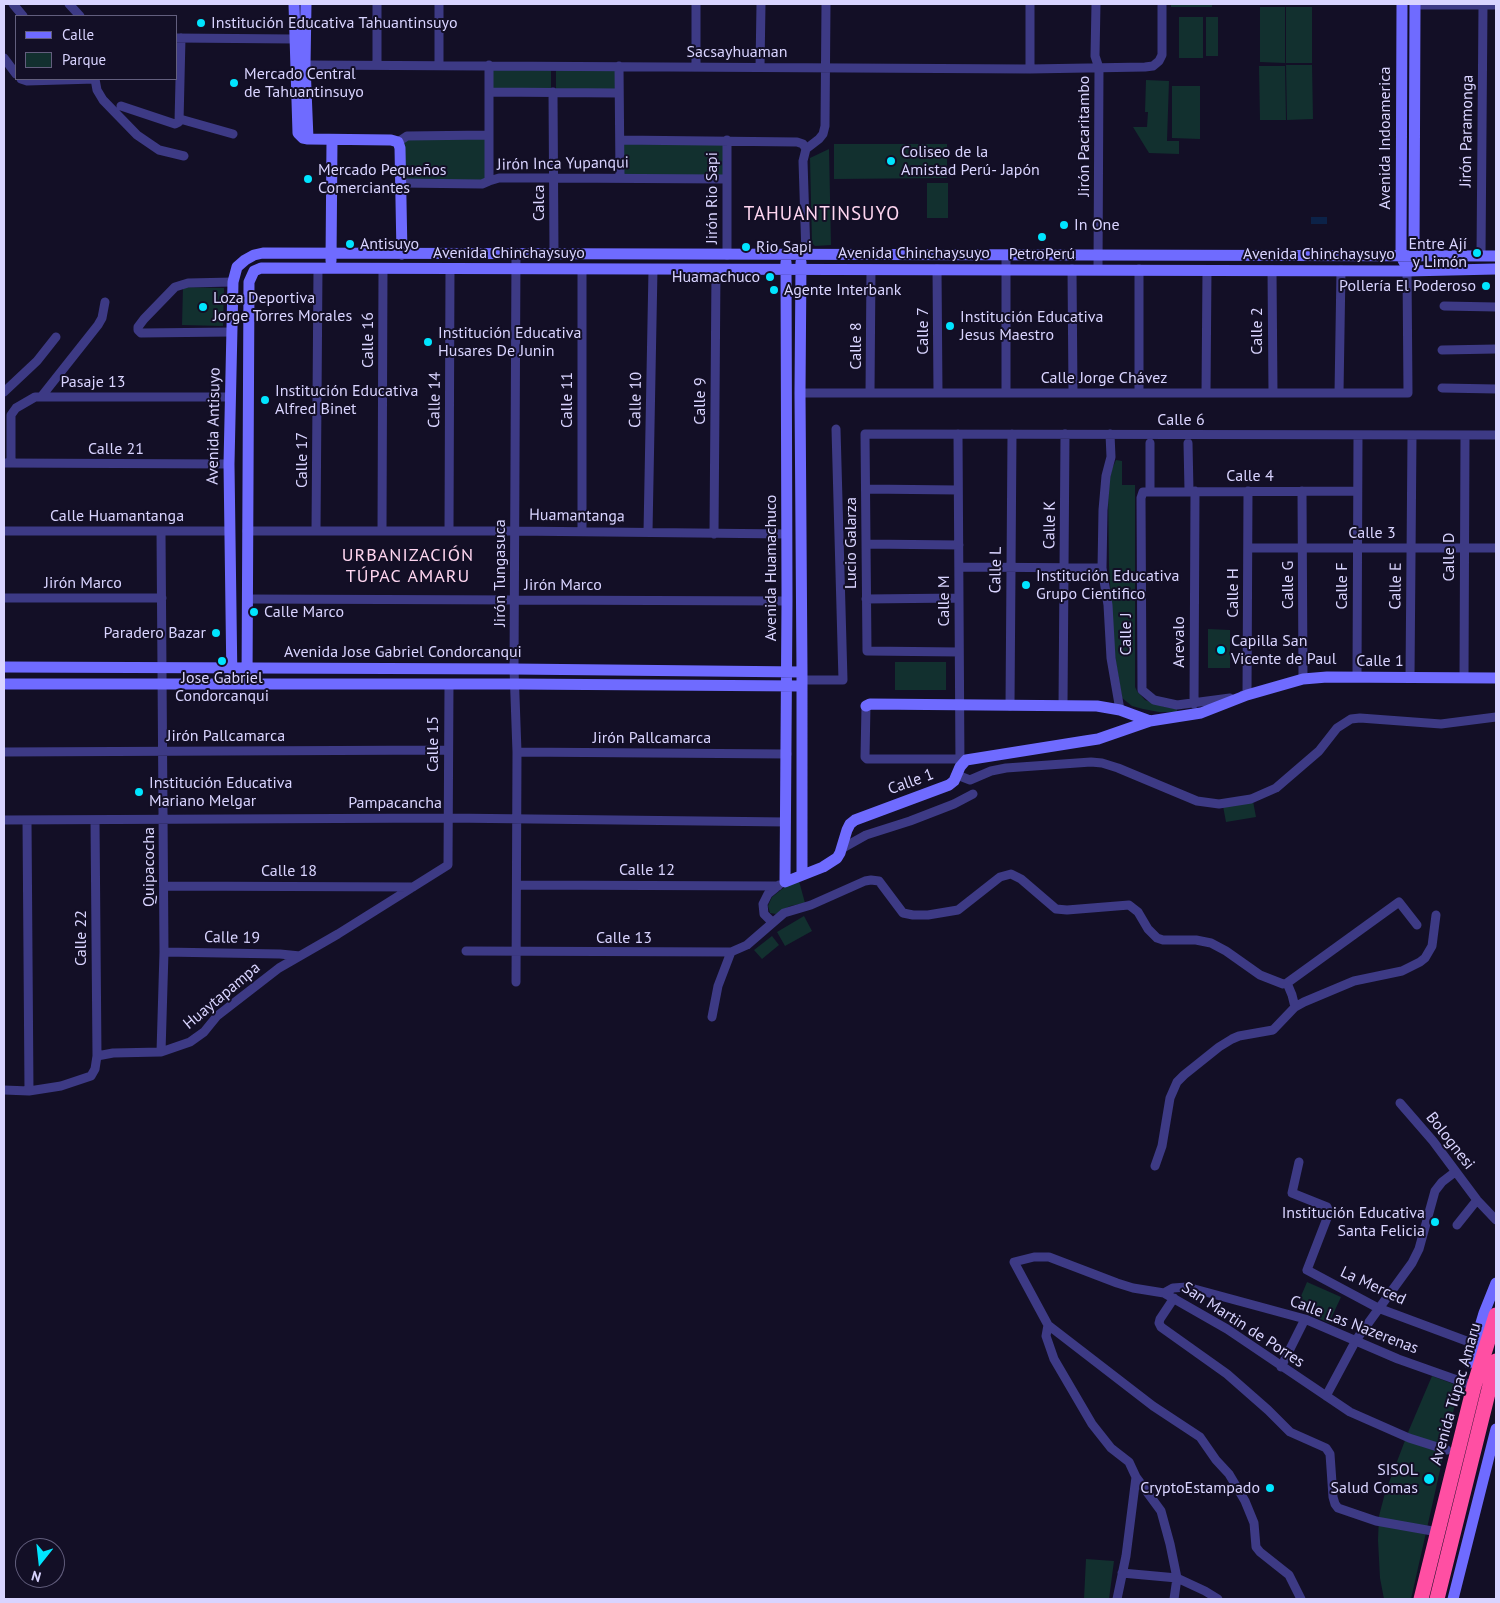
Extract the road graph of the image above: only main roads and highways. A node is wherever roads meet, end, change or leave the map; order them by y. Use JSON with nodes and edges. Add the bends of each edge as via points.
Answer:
{"nodes":[{"id":1,"x":1496,"y":1315,"type":"edge"},
{"id":2,"x":1487,"y":1366,"type":"edge"},
{"id":3,"x":1421,"y":1599,"type":"edge"},
{"id":4,"x":1437,"y":1599,"type":"edge"}],
"edges":[{"from":1,"to":2,"type":"highway","name":"Avenida Túpac Amaru","via":[[1479,1346]]},
{"from":2,"to":3,"type":"highway","name":"Avenida Túpac Amaru","via":[[1474,1386]]},
{"from":2,"to":4,"type":"highway","name":"Avenida Túpac Amaru"}]}
